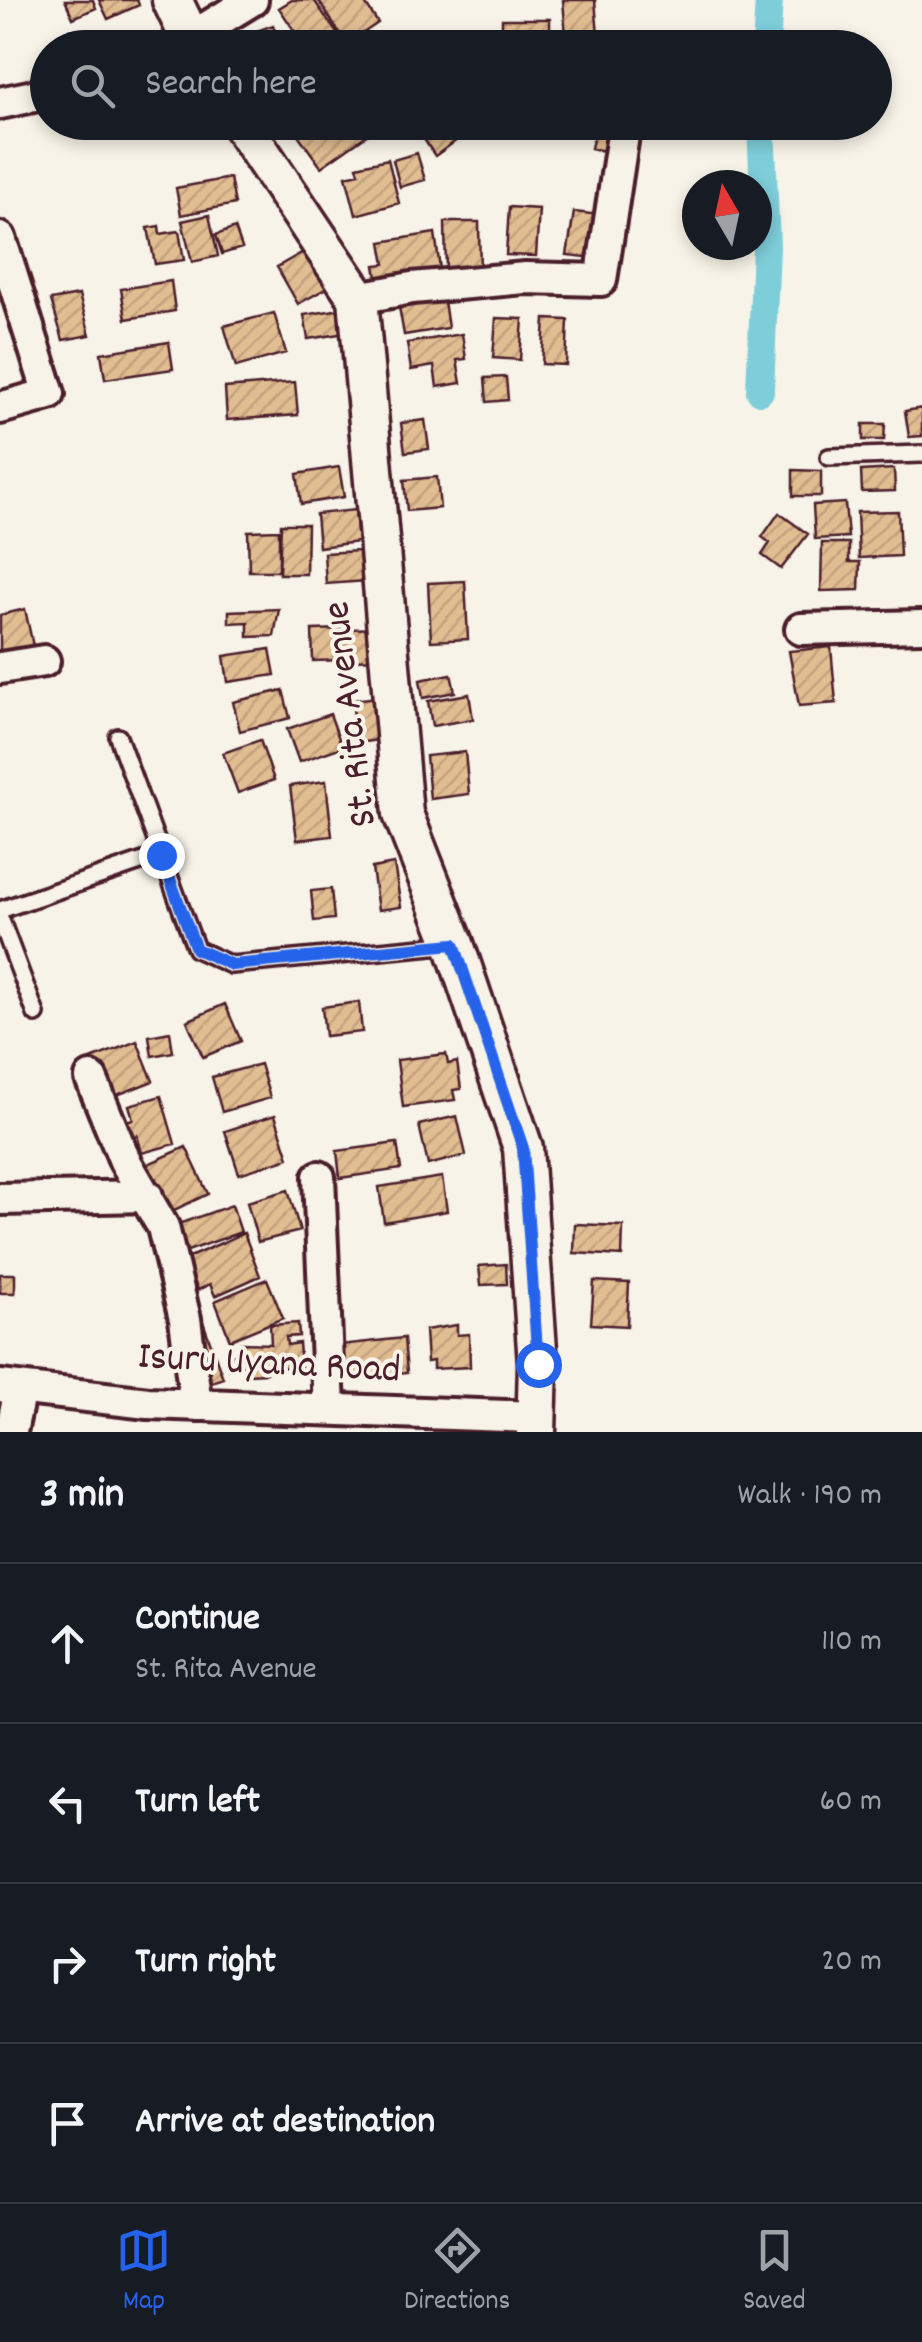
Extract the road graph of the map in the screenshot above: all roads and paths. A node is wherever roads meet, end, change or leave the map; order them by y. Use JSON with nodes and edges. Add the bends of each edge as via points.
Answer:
{"nodes":[{"id":1,"x":172,"y":0,"type":"edge"},
{"id":2,"x":252,"y":0,"type":"edge"},
{"id":3,"x":186,"y":30,"type":"edge"},
{"id":4,"x":213,"y":30,"type":"edge"},
{"id":5,"x":30,"y":97,"type":"edge"},
{"id":6,"x":0,"y":103,"type":"edge"},
{"id":7,"x":252,"y":140,"type":"edge"},
{"id":8,"x":622,"y":140,"type":"edge"},
{"id":9,"x":0,"y":238,"type":"edge"},
{"id":10,"x":358,"y":298,"type":"junction"},
{"id":11,"x":0,"y":408,"type":"edge"},
{"id":12,"x":922,"y":454,"type":"edge"},
{"id":13,"x":829,"y":456,"type":"dead end"},
{"id":14,"x":922,"y":626,"type":"edge"},
{"id":15,"x":801,"y":629,"type":"dead end"},
{"id":16,"x":44,"y":661,"type":"dead end"},
{"id":17,"x":0,"y":668,"type":"edge"},
{"id":18,"x":118,"y":737,"type":"dead end"},
{"id":19,"x":161,"y":855,"type":"junction"},
{"id":20,"x":0,"y":910,"type":"edge"},
{"id":21,"x":0,"y":918,"type":"edge"},
{"id":22,"x":454,"y":944,"type":"junction"},
{"id":23,"x":36,"y":1014,"type":"dead end"},
{"id":24,"x":91,"y":1078,"type":"dead end"},
{"id":25,"x":318,"y":1177,"type":"dead end"},
{"id":26,"x":147,"y":1196,"type":"junction"},
{"id":27,"x":0,"y":1199,"type":"edge"},
{"id":28,"x":10,"y":1388,"type":"edge"},
{"id":29,"x":196,"y":1405,"type":"junction"},
{"id":30,"x":329,"y":1409,"type":"junction"},
{"id":31,"x":536,"y":1424,"type":"edge"},
{"id":32,"x":11,"y":1432,"type":"edge"}],
"edges":[{"from":1,"to":3,"type":"street"},
{"from":2,"to":4,"type":"street"},
{"from":5,"to":6,"type":"street"},
{"from":7,"to":10,"type":"street","name":"St. Rita Avenue"},
{"from":8,"to":10,"type":"street","via":[[602,280],[526,278]]},
{"from":9,"to":11,"type":"street","via":[[50,394]]},
{"from":10,"to":22,"type":"street","name":"St. Rita Avenue","via":[[403,814]]},
{"from":12,"to":13,"type":"lane"},
{"from":14,"to":15,"type":"street"},
{"from":16,"to":17,"type":"street"},
{"from":18,"to":19,"type":"lane"},
{"from":19,"to":20,"type":"lane"},
{"from":19,"to":22,"type":"lane","via":[[196,949],[232,965]]},
{"from":21,"to":23,"type":"lane"},
{"from":22,"to":31,"type":"street","name":"St. Rita Avenue","via":[[523,1148]]},
{"from":24,"to":26,"type":"street"},
{"from":25,"to":30,"type":"street"},
{"from":26,"to":27,"type":"street"},
{"from":26,"to":29,"type":"street","via":[[174,1266]]},
{"from":28,"to":29,"type":"street","name":"Isuru Uyana Road"},
{"from":28,"to":32,"type":"street"},
{"from":29,"to":30,"type":"street","name":"Isuru Uyana Road"},
{"from":30,"to":31,"type":"street","name":"Isuru Uyana Road"}]}
